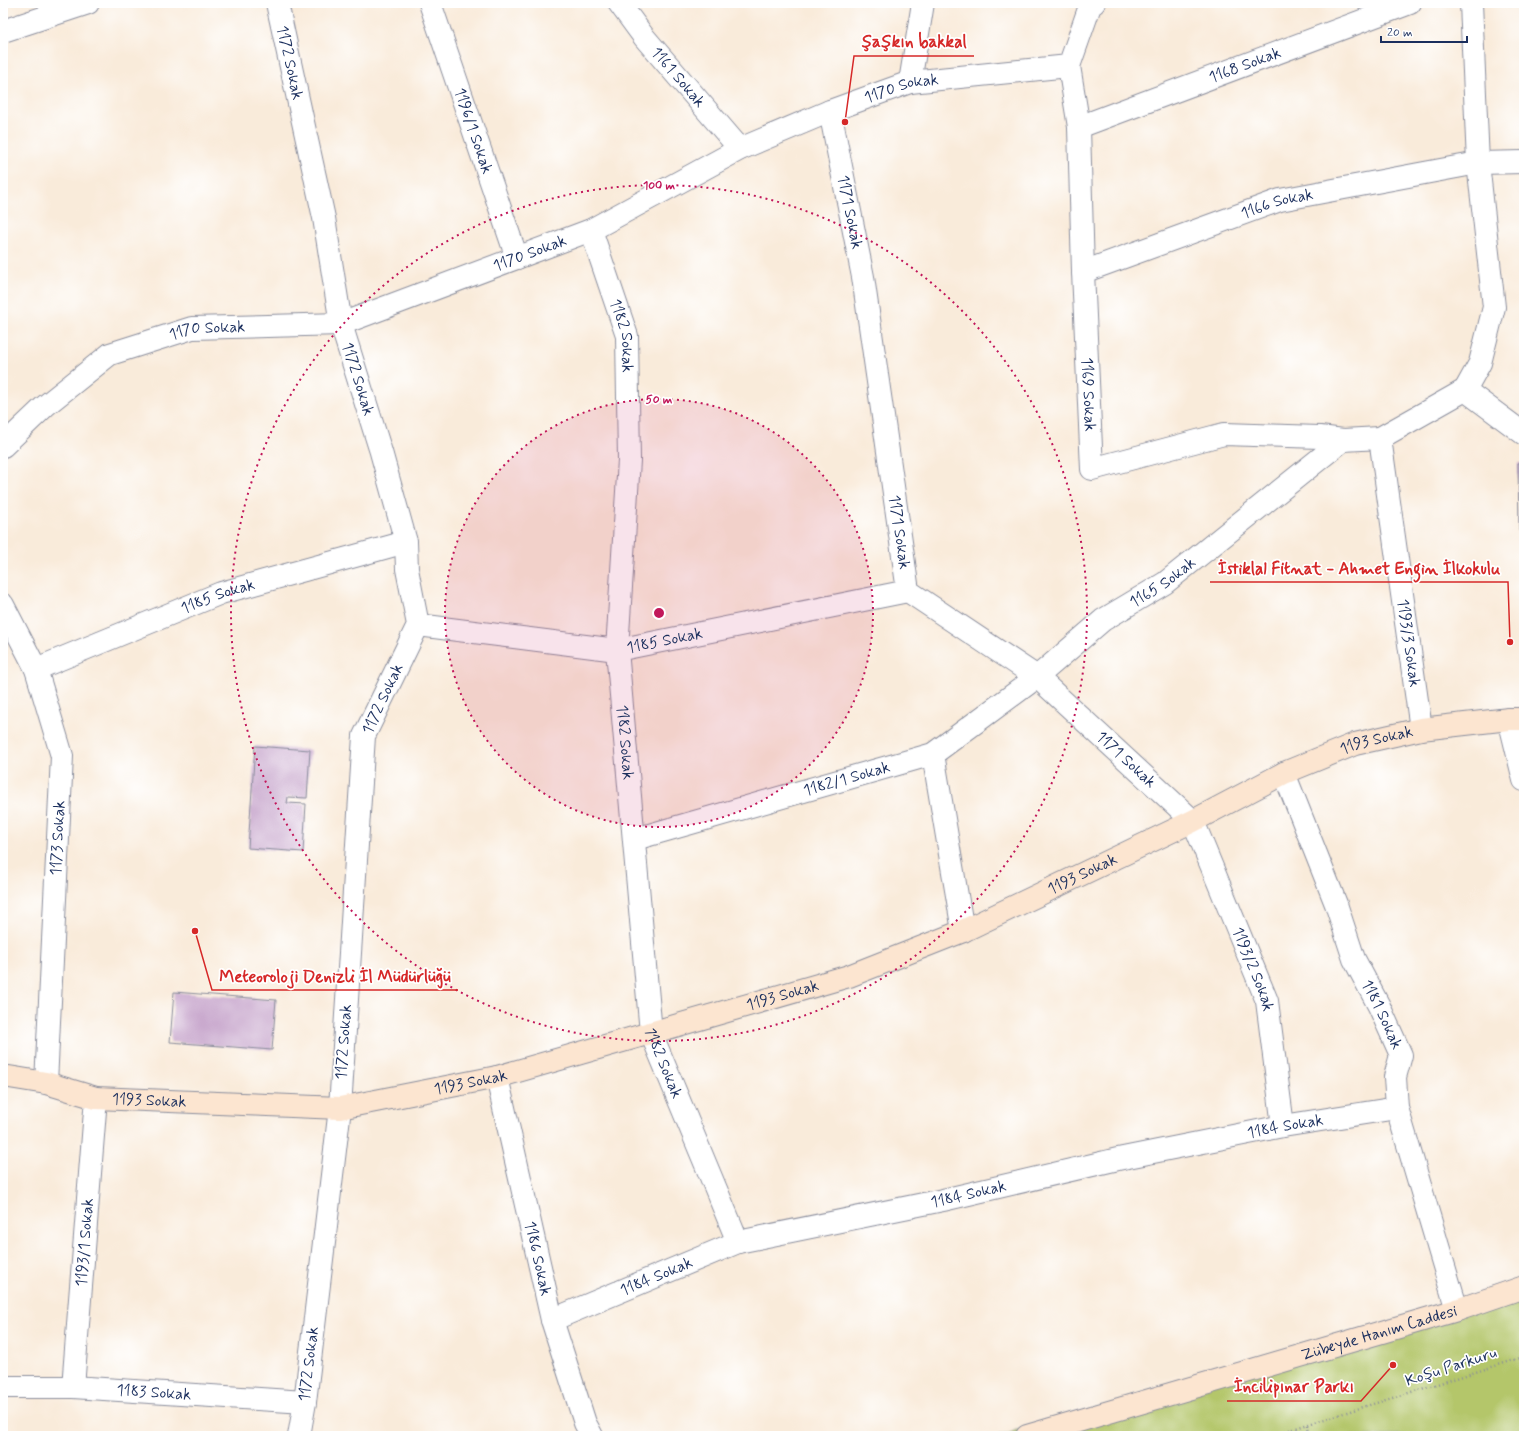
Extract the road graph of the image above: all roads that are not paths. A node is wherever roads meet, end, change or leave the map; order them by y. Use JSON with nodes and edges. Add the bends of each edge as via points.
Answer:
{"nodes":[{"id":1,"x":88,"y":3,"type":"edge"},
{"id":2,"x":277,"y":3,"type":"edge"},
{"id":3,"x":430,"y":3,"type":"edge"},
{"id":4,"x":620,"y":3,"type":"edge"},
{"id":5,"x":924,"y":3,"type":"edge"},
{"id":6,"x":1094,"y":3,"type":"edge"},
{"id":7,"x":1410,"y":3,"type":"edge"},
{"id":8,"x":1471,"y":3,"type":"edge"},
{"id":9,"x":3,"y":32,"type":"edge"},
{"id":10,"x":1069,"y":66,"type":"junction"},
{"id":11,"x":910,"y":82,"type":"junction"},
{"id":12,"x":830,"y":111,"type":"junction"},
{"id":13,"x":1079,"y":127,"type":"junction"},
{"id":14,"x":740,"y":149,"type":"junction"},
{"id":15,"x":1524,"y":162,"type":"edge"},
{"id":16,"x":1478,"y":163,"type":"junction"},
{"id":17,"x":591,"y":230,"type":"junction"},
{"id":18,"x":517,"y":258,"type":"junction"},
{"id":19,"x":1084,"y":272,"type":"junction"},
{"id":20,"x":341,"y":324,"type":"junction"},
{"id":21,"x":1465,"y":390,"type":"junction"},
{"id":22,"x":1524,"y":434,"type":"edge"},
{"id":23,"x":1380,"y":438,"type":"junction"},
{"id":24,"x":1343,"y":440,"type":"junction"},
{"id":25,"x":3,"y":446,"type":"edge"},
{"id":26,"x":406,"y":542,"type":"junction"},
{"id":27,"x":908,"y":591,"type":"junction"},
{"id":28,"x":3,"y":605,"type":"edge"},
{"id":29,"x":418,"y":625,"type":"junction"},
{"id":30,"x":617,"y":650,"type":"junction"},
{"id":31,"x":36,"y":670,"type":"junction"},
{"id":32,"x":1037,"y":677,"type":"junction"},
{"id":33,"x":1517,"y":719,"type":"edge"},
{"id":34,"x":1421,"y":729,"type":"junction"},
{"id":35,"x":933,"y":754,"type":"junction"},
{"id":36,"x":1284,"y":773,"type":"junction"},
{"id":37,"x":1524,"y":780,"type":"edge"},
{"id":38,"x":1193,"y":821,"type":"junction"},
{"id":39,"x":635,"y":839,"type":"junction"},
{"id":40,"x":963,"y":931,"type":"junction"},
{"id":41,"x":651,"y":1033,"type":"junction"},
{"id":42,"x":3,"y":1076,"type":"edge"},
{"id":43,"x":497,"y":1077,"type":"junction"},
{"id":44,"x":46,"y":1083,"type":"junction"},
{"id":45,"x":96,"y":1098,"type":"junction"},
{"id":46,"x":340,"y":1108,"type":"junction"},
{"id":47,"x":1397,"y":1108,"type":"junction"},
{"id":48,"x":1283,"y":1126,"type":"junction"},
{"id":49,"x":738,"y":1242,"type":"junction"},
{"id":50,"x":1524,"y":1287,"type":"edge"},
{"id":51,"x":1457,"y":1310,"type":"junction"},
{"id":52,"x":552,"y":1320,"type":"junction"},
{"id":53,"x":3,"y":1387,"type":"edge"},
{"id":54,"x":73,"y":1387,"type":"junction"},
{"id":55,"x":305,"y":1402,"type":"junction"},
{"id":56,"x":299,"y":1436,"type":"edge"},
{"id":57,"x":592,"y":1436,"type":"edge"},
{"id":58,"x":1027,"y":1436,"type":"edge"}],
"edges":[{"from":1,"to":9,"type":"street"},
{"from":2,"to":20,"type":"street","name":"1172 Sokak","via":[[324,218]]},
{"from":3,"to":18,"type":"street","name":"1196/1 Sokak"},
{"from":4,"to":14,"type":"street","name":"1161 Sokak","via":[[644,37]]},
{"from":5,"to":11,"type":"street"},
{"from":6,"to":10,"type":"street","via":[[1090,6]]},
{"from":7,"to":13,"type":"street","name":"1168 Sokak"},
{"from":8,"to":16,"type":"street"},
{"from":10,"to":11,"type":"street","name":"1170 Sokak"},
{"from":10,"to":13,"type":"street","name":"1169 Sokak"},
{"from":11,"to":12,"type":"street","name":"1170 Sokak"},
{"from":12,"to":14,"type":"street","name":"1170 Sokak"},
{"from":12,"to":27,"type":"street","name":"1171 Sokak","via":[[864,277]]},
{"from":13,"to":19,"type":"street","name":"1169 Sokak"},
{"from":14,"to":17,"type":"street","name":"1170 Sokak"},
{"from":15,"to":16,"type":"street","name":"1166 Sokak"},
{"from":16,"to":19,"type":"street","name":"1166 Sokak","via":[[1280,200]]},
{"from":16,"to":21,"type":"street","via":[[1494,307],[1480,363]]},
{"from":17,"to":18,"type":"street","name":"1170 Sokak"},
{"from":17,"to":30,"type":"street","name":"1182 Sokak","via":[[627,336],[629,460]]},
{"from":18,"to":20,"type":"street","name":"1170 Sokak"},
{"from":19,"to":24,"type":"street","name":"1169 Sokak","via":[[1092,469],[1224,434]]},
{"from":20,"to":25,"type":"street","name":"1170 Sokak","via":[[192,328],[110,354],[45,406]]},
{"from":20,"to":26,"type":"street","name":"1172 Sokak"},
{"from":21,"to":22,"type":"street"},
{"from":21,"to":23,"type":"street"},
{"from":23,"to":24,"type":"street"},
{"from":23,"to":34,"type":"street","name":"1193/3 Sokak"},
{"from":24,"to":32,"type":"street","name":"1165 Sokak","via":[[1165,583],[1103,620]]},
{"from":26,"to":29,"type":"street","name":"1172 Sokak","via":[[407,569]]},
{"from":26,"to":31,"type":"street","name":"1185 Sokak","via":[[221,593]]},
{"from":27,"to":30,"type":"street","name":"1185 Sokak"},
{"from":27,"to":32,"type":"street","name":"1171 Sokak"},
{"from":28,"to":31,"type":"street","name":"1173 Sokak"},
{"from":29,"to":30,"type":"street","name":"1185 Sokak"},
{"from":29,"to":46,"type":"street","name":"1172 Sokak","via":[[364,736]]},
{"from":30,"to":39,"type":"street","name":"1182 Sokak"},
{"from":31,"to":44,"type":"street","name":"1173 Sokak","via":[[62,756]]},
{"from":32,"to":35,"type":"street","name":"1182/1 Sokak"},
{"from":32,"to":38,"type":"street","name":"1171 Sokak"},
{"from":33,"to":34,"type":"street","name":"1193 Sokak"},
{"from":33,"to":37,"type":"street"},
{"from":34,"to":36,"type":"street","name":"1193 Sokak","via":[[1355,744]]},
{"from":35,"to":39,"type":"street","name":"1182/1 Sokak"},
{"from":35,"to":40,"type":"street"},
{"from":36,"to":38,"type":"street","name":"1193 Sokak"},
{"from":36,"to":47,"type":"street","name":"1181 Sokak","via":[[1336,904],[1354,959],[1401,1055],[1395,1077]]},
{"from":38,"to":40,"type":"street","name":"1193 Sokak"},
{"from":38,"to":48,"type":"street","name":"1193/2 Sokak","via":[[1267,1001]]},
{"from":39,"to":41,"type":"street","name":"1182 Sokak"},
{"from":40,"to":41,"type":"street","name":"1193 Sokak","via":[[849,976]]},
{"from":41,"to":43,"type":"street","name":"1193 Sokak"},
{"from":41,"to":49,"type":"street","name":"1182 Sokak"},
{"from":42,"to":44,"type":"street","name":"1193 Sokak"},
{"from":43,"to":46,"type":"street","name":"1193 Sokak"},
{"from":43,"to":52,"type":"street","name":"1186 Sokak"},
{"from":44,"to":45,"type":"street","name":"1193 Sokak"},
{"from":45,"to":46,"type":"street","name":"1193 Sokak"},
{"from":45,"to":54,"type":"street","name":"1193/1 Sokak"},
{"from":46,"to":55,"type":"street","name":"1172 Sokak"},
{"from":47,"to":48,"type":"street","name":"1184 Sokak"},
{"from":47,"to":51,"type":"street","name":"1181 Sokak"},
{"from":48,"to":49,"type":"street","name":"1184 Sokak","via":[[1118,1159],[943,1200]]},
{"from":49,"to":52,"type":"street","name":"1184 Sokak"},
{"from":50,"to":51,"type":"street","name":"Zübeyde Hanım Caddesi"},
{"from":51,"to":58,"type":"street","name":"Zübeyde Hanım Caddesi"},
{"from":52,"to":57,"type":"street","name":"1186 Sokak","via":[[585,1423]]},
{"from":53,"to":54,"type":"street","name":"1183 Sokak"},
{"from":54,"to":55,"type":"street","name":"1183 Sokak"},
{"from":55,"to":56,"type":"street","name":"1172 Sokak"}]}
